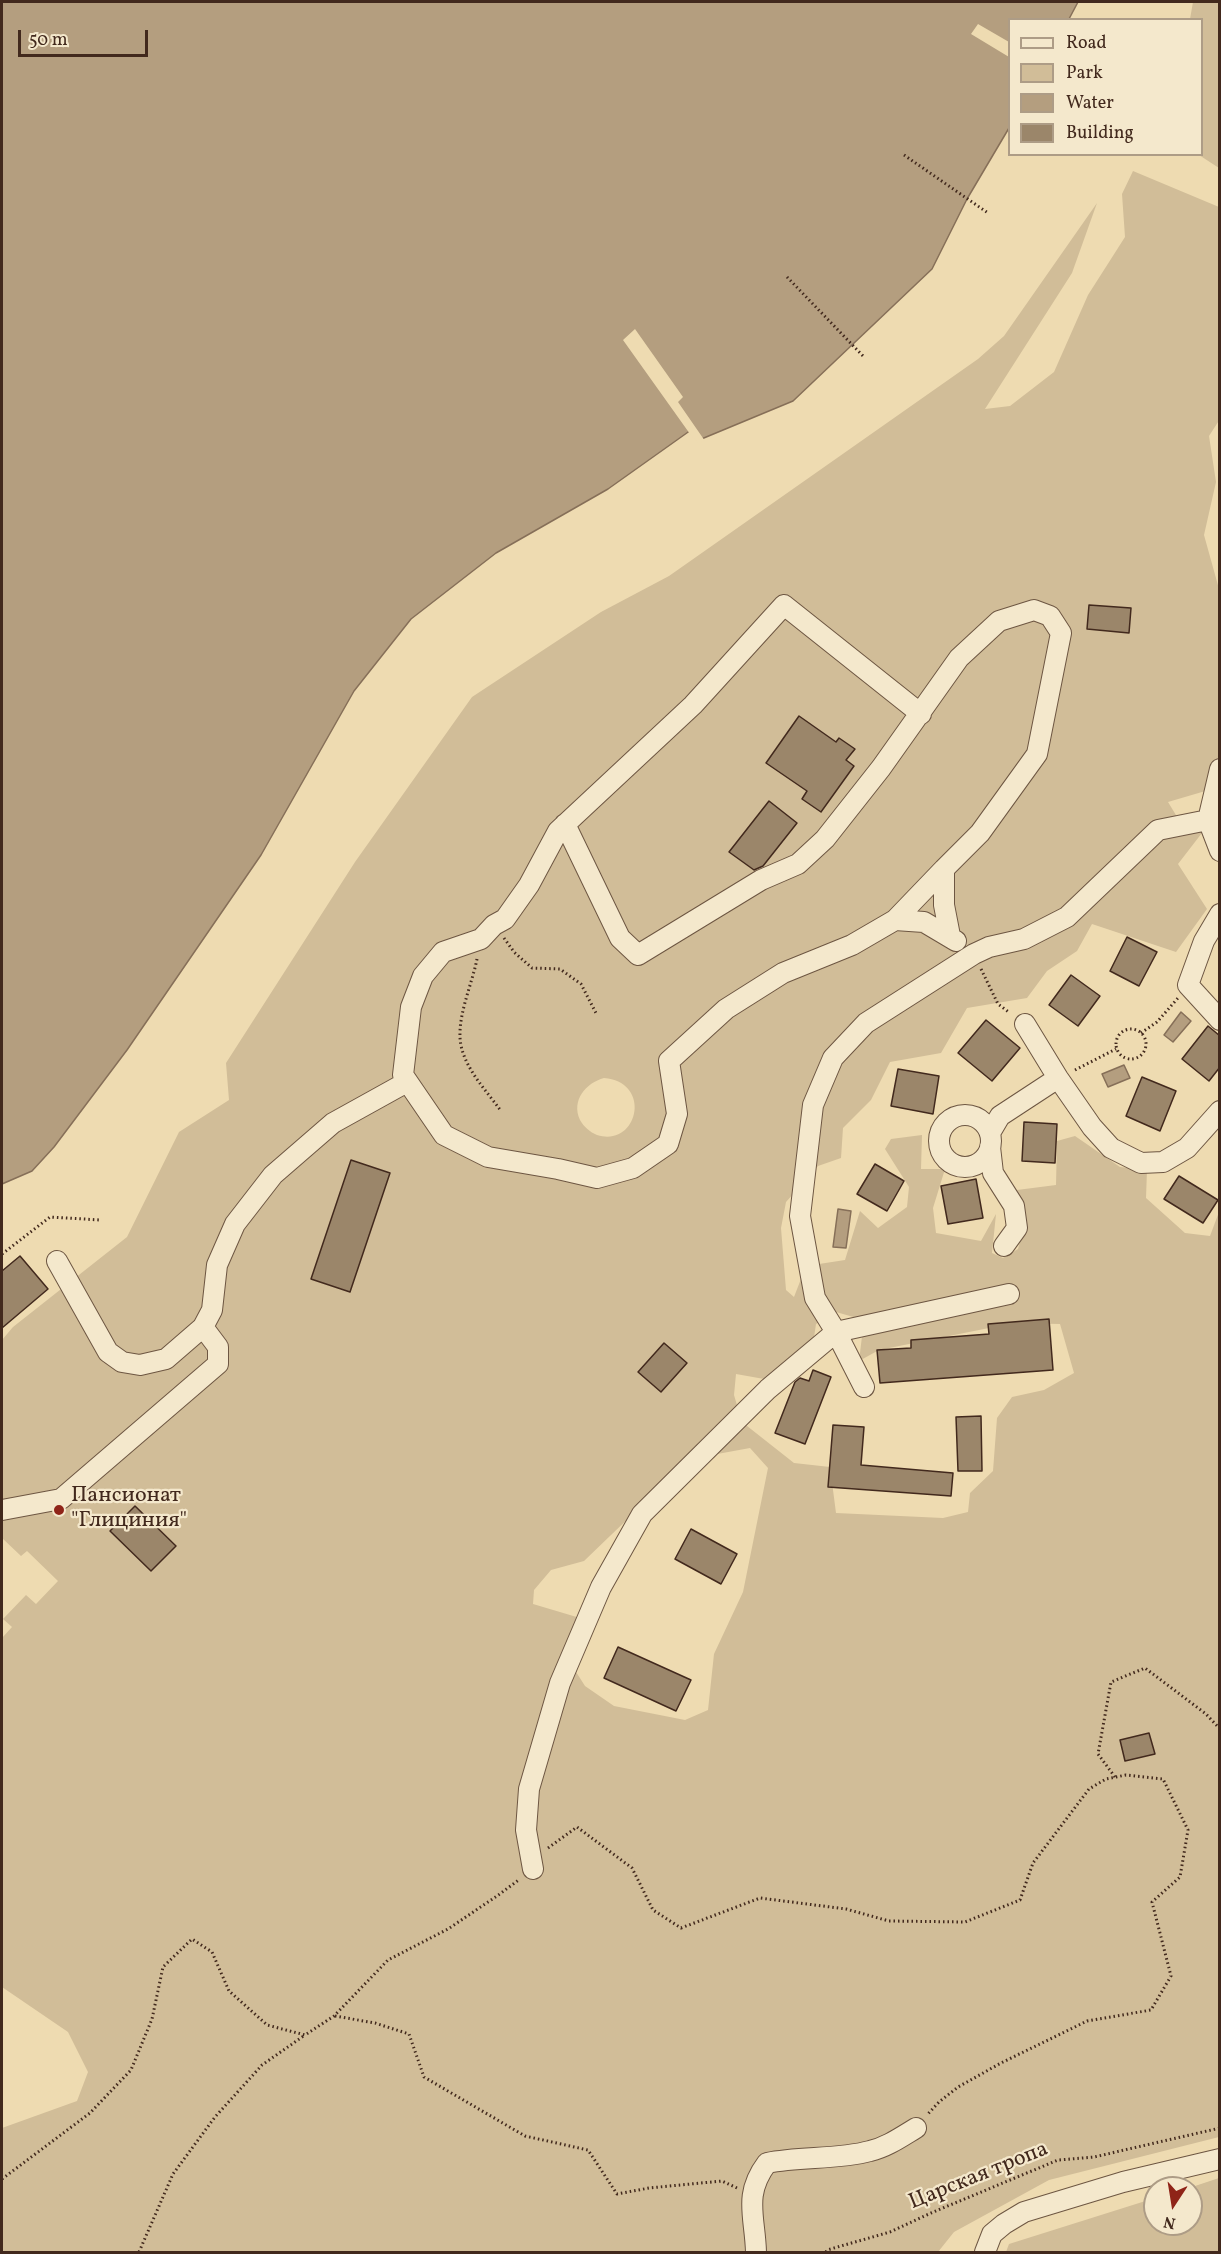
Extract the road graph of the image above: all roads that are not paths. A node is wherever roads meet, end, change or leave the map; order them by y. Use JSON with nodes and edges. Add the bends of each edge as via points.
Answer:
{"nodes":[{"id":1,"x":921,"y":714,"type":"junction"},
{"id":2,"x":1220,"y":770,"type":"edge"},
{"id":3,"x":1208,"y":820,"type":"junction"},
{"id":4,"x":565,"y":824,"type":"junction"},
{"id":5,"x":1220,"y":851,"type":"edge"},
{"id":6,"x":944,"y":869,"type":"junction"},
{"id":7,"x":1220,"y":914,"type":"edge"},
{"id":8,"x":895,"y":920,"type":"junction"},
{"id":9,"x":950,"y":936,"type":"junction"},
{"id":10,"x":974,"y":954,"type":"junction"},
{"id":11,"x":1220,"y":1020,"type":"edge"},
{"id":12,"x":1025,"y":1024,"type":"road end"},
{"id":13,"x":1058,"y":1078,"type":"junction"},
{"id":14,"x":407,"y":1082,"type":"junction"},
{"id":15,"x":1220,"y":1111,"type":"edge"},
{"id":16,"x":1004,"y":1246,"type":"dead end"},
{"id":17,"x":57,"y":1261,"type":"dead end"},
{"id":18,"x":1009,"y":1294,"type":"dead end"},
{"id":19,"x":202,"y":1327,"type":"junction"},
{"id":20,"x":836,"y":1332,"type":"junction"},
{"id":21,"x":864,"y":1387,"type":"dead end"},
{"id":22,"x":2,"y":1510,"type":"edge"},
{"id":23,"x":532,"y":1869,"type":"road end"},
{"id":24,"x":916,"y":2128,"type":"road end"},
{"id":25,"x":1220,"y":2159,"type":"edge"},
{"id":26,"x":756,"y":2253,"type":"edge"},
{"id":27,"x":985,"y":2253,"type":"edge"}],
"edges":[{"from":1,"to":4,"type":"street","via":[[783,605],[693,705]]},
{"from":1,"to":4,"type":"street","via":[[825,839],[798,864],[761,880],[638,955],[620,938]]},
{"from":1,"to":6,"type":"street","via":[[959,658],[999,621],[1034,610],[1050,616],[1061,633],[1036,753],[980,833]]},
{"from":2,"to":3,"type":"street"},
{"from":3,"to":5,"type":"street"},
{"from":3,"to":10,"type":"street","via":[[1158,830],[1067,917],[1024,939]]},
{"from":4,"to":14,"type":"street","via":[[504,919],[488,932],[443,952],[423,976],[411,1007],[403,1075]]},
{"from":6,"to":8,"type":"street"},
{"from":6,"to":9,"type":"street","via":[[944,905]]},
{"from":7,"to":11,"type":"street","via":[[1204,941],[1188,985]]},
{"from":8,"to":9,"type":"street","via":[[924,922]]},
{"from":8,"to":14,"type":"street","via":[[852,945],[783,973],[726,1009],[669,1061],[677,1114],[668,1144],[633,1168],[597,1178],[488,1157],[444,1135]]},
{"from":9,"to":10,"type":"street"},
{"from":10,"to":20,"type":"street","via":[[866,1023],[833,1058],[813,1105],[800,1216],[815,1298]]},
{"from":12,"to":13,"type":"street"},
{"from":13,"to":15,"type":"street","via":[[1111,1148],[1141,1164],[1163,1162],[1187,1148]]},
{"from":13,"to":16,"type":"street","via":[[1000,1116],[990,1140],[993,1173],[1014,1206],[1017,1228]]},
{"from":14,"to":19,"type":"street","via":[[333,1123],[273,1175],[235,1224],[217,1265],[212,1310]]},
{"from":17,"to":19,"type":"street","via":[[108,1352],[122,1362],[140,1365],[166,1359]]},
{"from":18,"to":20,"type":"street"},
{"from":19,"to":22,"type":"street","via":[[218,1347],[218,1364],[62,1499]]},
{"from":20,"to":21,"type":"street"},
{"from":20,"to":23,"type":"street","via":[[768,1389],[642,1514],[601,1587],[560,1683],[529,1789],[525,1830]]},
{"from":24,"to":26,"type":"street","via":[[870,2151],[767,2163],[756,2178],[752,2196]]},
{"from":25,"to":27,"type":"street","via":[[1123,2182],[1024,2212],[992,2234]]}]}
